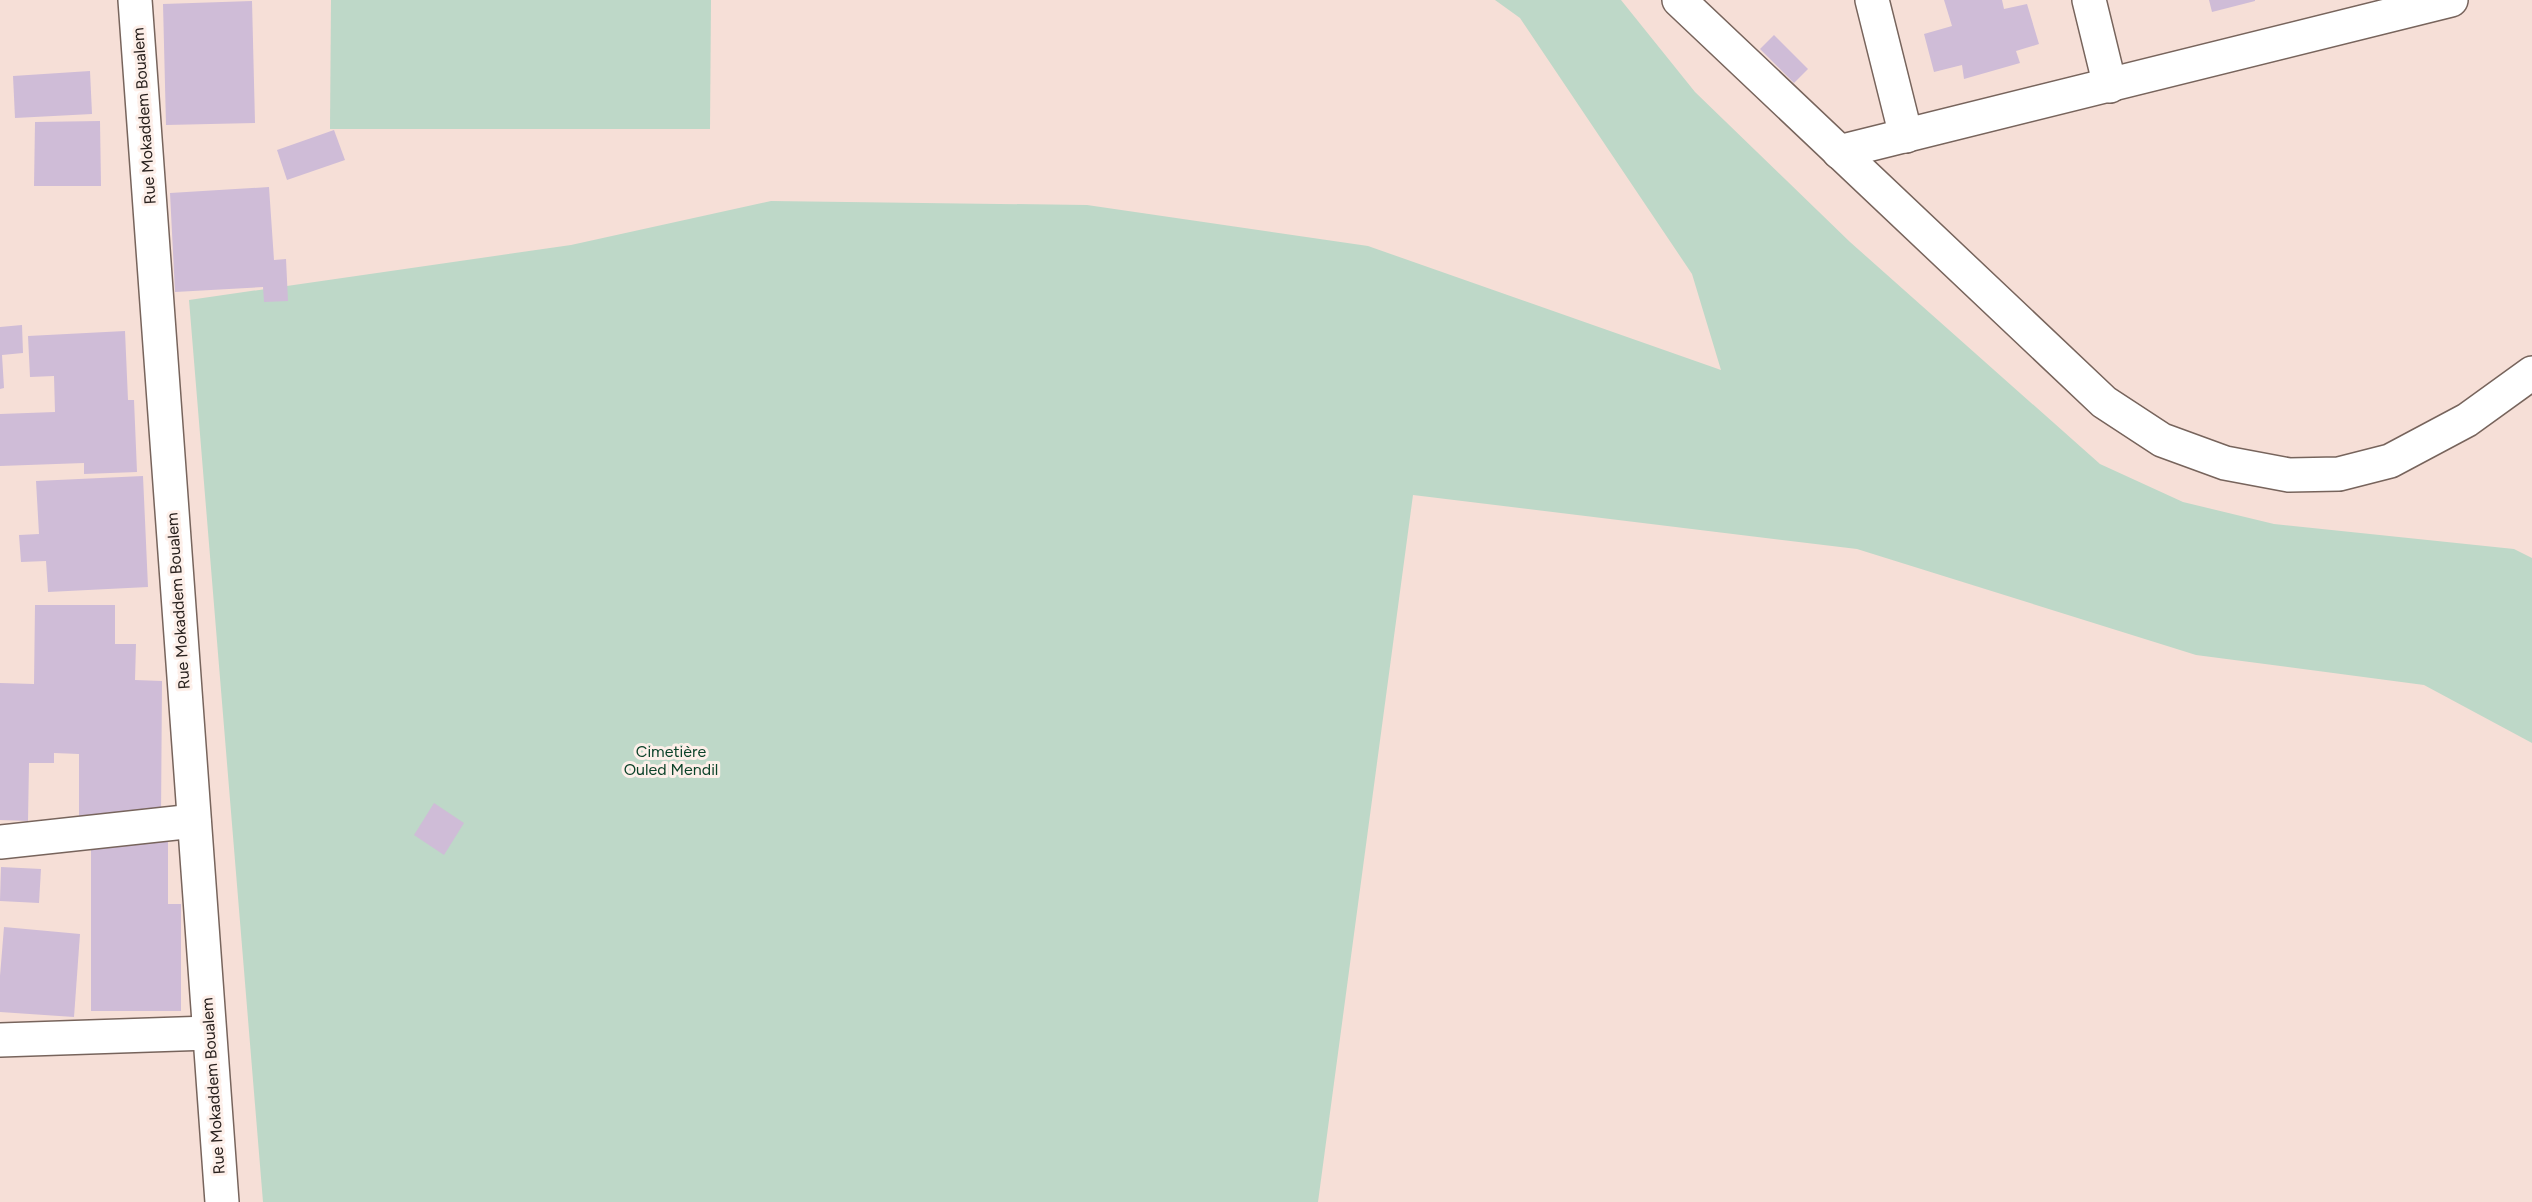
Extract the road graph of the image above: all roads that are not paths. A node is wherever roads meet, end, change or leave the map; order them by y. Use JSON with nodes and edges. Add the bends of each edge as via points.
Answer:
{"nodes":[{"id":1,"x":135,"y":0,"type":"edge"},
{"id":2,"x":1682,"y":0,"type":"edge"},
{"id":3,"x":1872,"y":0,"type":"edge"},
{"id":4,"x":2089,"y":0,"type":"edge"},
{"id":5,"x":2451,"y":0,"type":"edge"},
{"id":6,"x":2354,"y":12,"type":"edge"},
{"id":7,"x":2110,"y":86,"type":"junction"},
{"id":8,"x":1906,"y":136,"type":"junction"},
{"id":9,"x":1839,"y":152,"type":"junction"},
{"id":10,"x":2532,"y":373,"type":"edge"},
{"id":11,"x":194,"y":821,"type":"junction"},
{"id":12,"x":0,"y":842,"type":"edge"},
{"id":13,"x":209,"y":1033,"type":"junction"},
{"id":14,"x":0,"y":1040,"type":"edge"},
{"id":15,"x":222,"y":1202,"type":"edge"}],
"edges":[{"from":1,"to":11,"type":"street","name":"Rue Mokaddem Boualem"},
{"from":2,"to":9,"type":"street"},
{"from":3,"to":8,"type":"street"},
{"from":4,"to":7,"type":"street"},
{"from":5,"to":6,"type":"street"},
{"from":6,"to":7,"type":"street"},
{"from":7,"to":8,"type":"street"},
{"from":8,"to":9,"type":"street"},
{"from":9,"to":10,"type":"street","via":[[2104,402],[2162,440],[2225,463],[2289,475],[2339,474],[2390,461],[2467,420]]},
{"from":11,"to":12,"type":"street"},
{"from":11,"to":13,"type":"street","name":"Rue Mokaddem Boualem"},
{"from":13,"to":14,"type":"street"},
{"from":13,"to":15,"type":"street","name":"Rue Mokaddem Boualem"}]}
